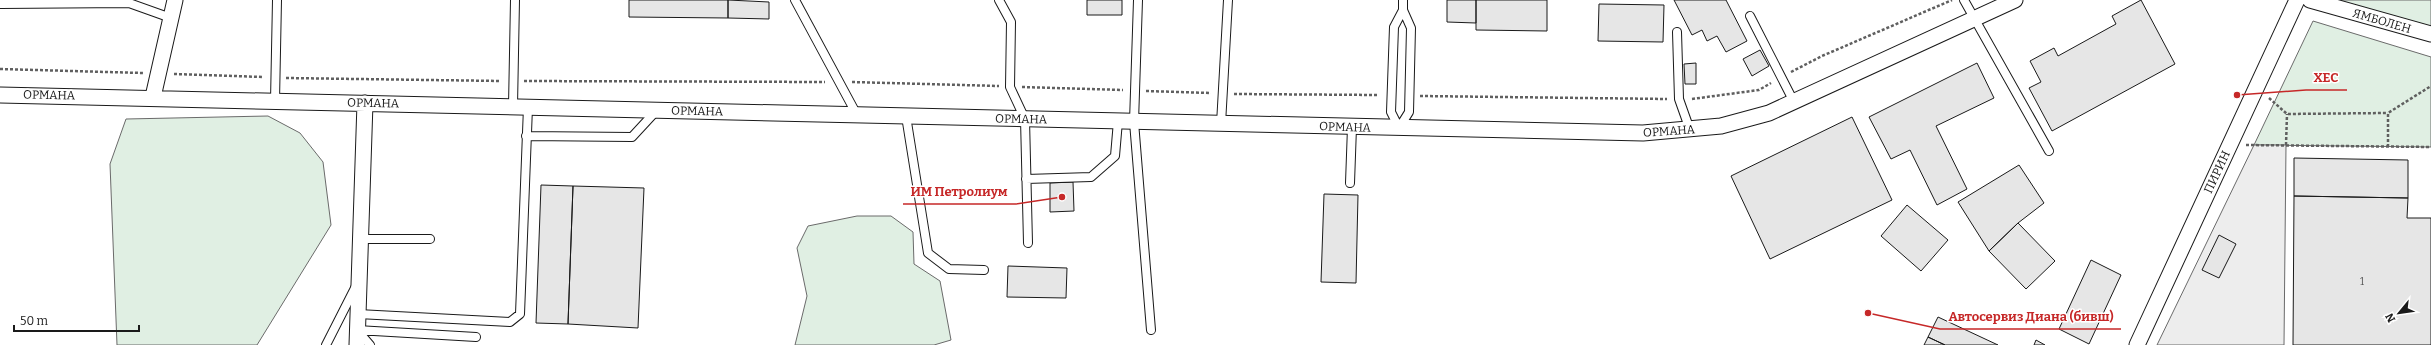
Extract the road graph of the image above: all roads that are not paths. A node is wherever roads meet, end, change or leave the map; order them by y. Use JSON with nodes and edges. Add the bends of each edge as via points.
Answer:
{"nodes":[{"id":1,"x":175,"y":0,"type":"edge"},
{"id":2,"x":277,"y":0,"type":"edge"},
{"id":3,"x":515,"y":0,"type":"edge"},
{"id":4,"x":794,"y":0,"type":"edge"},
{"id":5,"x":999,"y":0,"type":"edge"},
{"id":6,"x":1138,"y":0,"type":"edge"},
{"id":7,"x":1228,"y":0,"type":"edge"},
{"id":8,"x":1403,"y":0,"type":"edge"},
{"id":9,"x":1964,"y":0,"type":"edge"},
{"id":10,"x":2015,"y":0,"type":"edge"},
{"id":11,"x":2297,"y":0,"type":"edge"},
{"id":12,"x":2310,"y":0,"type":"edge"},
{"id":13,"x":0,"y":4,"type":"edge"},
{"id":14,"x":1403,"y":10,"type":"junction"},
{"id":15,"x":1750,"y":16,"type":"dead end"},
{"id":16,"x":171,"y":18,"type":"junction"},
{"id":17,"x":1974,"y":18,"type":"junction"},
{"id":18,"x":1677,"y":32,"type":"dead end"},
{"id":19,"x":2431,"y":34,"type":"edge"},
{"id":20,"x":0,"y":95,"type":"edge"},
{"id":21,"x":153,"y":97,"type":"junction"},
{"id":22,"x":275,"y":100,"type":"junction"},
{"id":23,"x":1794,"y":102,"type":"junction"},
{"id":24,"x":365,"y":103,"type":"junction"},
{"id":25,"x":520,"y":107,"type":"junction"},
{"id":26,"x":658,"y":110,"type":"junction"},
{"id":27,"x":857,"y":115,"type":"junction"},
{"id":28,"x":906,"y":116,"type":"junction"},
{"id":29,"x":1025,"y":119,"type":"junction"},
{"id":30,"x":1118,"y":121,"type":"junction"},
{"id":31,"x":1134,"y":122,"type":"junction"},
{"id":32,"x":1222,"y":124,"type":"junction"},
{"id":33,"x":1352,"y":127,"type":"junction"},
{"id":34,"x":1399,"y":128,"type":"junction"},
{"id":35,"x":1690,"y":130,"type":"junction"},
{"id":36,"x":526,"y":136,"type":"junction"},
{"id":37,"x":2049,"y":152,"type":"dead end"},
{"id":38,"x":1026,"y":179,"type":"junction"},
{"id":39,"x":1350,"y":183,"type":"dead end"},
{"id":40,"x":360,"y":239,"type":"junction"},
{"id":41,"x":430,"y":239,"type":"dead end"},
{"id":42,"x":1028,"y":243,"type":"dead end"},
{"id":43,"x":984,"y":270,"type":"dead end"},
{"id":44,"x":359,"y":280,"type":"junction"},
{"id":45,"x":358,"y":314,"type":"junction"},
{"id":46,"x":1151,"y":330,"type":"dead end"},
{"id":47,"x":476,"y":337,"type":"dead end"},
{"id":48,"x":357,"y":338,"type":"edge"},
{"id":49,"x":326,"y":345,"type":"edge"},
{"id":50,"x":370,"y":345,"type":"edge"},
{"id":51,"x":2137,"y":345,"type":"edge"}],
"edges":[{"from":1,"to":16,"type":"street"},
{"from":2,"to":22,"type":"lane"},
{"from":3,"to":25,"type":"lane","via":[[514,81]]},
{"from":4,"to":27,"type":"lane"},
{"from":5,"to":29,"type":"lane","via":[[1011,22],[1010,87]]},
{"from":6,"to":31,"type":"lane"},
{"from":7,"to":32,"type":"lane"},
{"from":8,"to":14,"type":"lane"},
{"from":9,"to":17,"type":"lane"},
{"from":10,"to":17,"type":"street","name":"ОРМАНА"},
{"from":11,"to":51,"type":"street","name":"ПИРИН"},
{"from":12,"to":19,"type":"street","name":"ЯМБОЛЕН"},
{"from":13,"to":16,"type":"lane","via":[[129,4]]},
{"from":14,"to":34,"type":"lane","via":[[1394,27],[1391,112]]},
{"from":14,"to":34,"type":"lane","via":[[1411,28],[1409,112]]},
{"from":15,"to":23,"type":"lane"},
{"from":16,"to":21,"type":"street"},
{"from":17,"to":23,"type":"street","name":"ОРМАНА"},
{"from":17,"to":37,"type":"lane"},
{"from":18,"to":35,"type":"lane","via":[[1679,99]]},
{"from":20,"to":21,"type":"street","name":"ОРМАНА"},
{"from":21,"to":22,"type":"street","name":"ОРМАНА"},
{"from":22,"to":24,"type":"street","name":"ОРМАНА"},
{"from":23,"to":35,"type":"street","name":"ОРМАНА","via":[[1744,121]]},
{"from":24,"to":25,"type":"street","name":"ОРМАНА"},
{"from":24,"to":40,"type":"street"},
{"from":25,"to":26,"type":"street","name":"ОРМАНА"},
{"from":25,"to":36,"type":"lane"},
{"from":26,"to":27,"type":"street","name":"ОРМАНА"},
{"from":26,"to":36,"type":"lane","via":[[632,136]]},
{"from":27,"to":28,"type":"street","name":"ОРМАНА"},
{"from":28,"to":29,"type":"street","name":"ОРМАНА"},
{"from":28,"to":43,"type":"lane","via":[[928,253],[950,269]]},
{"from":29,"to":30,"type":"street","name":"ОРМАНА"},
{"from":29,"to":38,"type":"lane"},
{"from":30,"to":31,"type":"street","name":"ОРМАНА"},
{"from":30,"to":38,"type":"lane","via":[[1115,156],[1091,177]]},
{"from":31,"to":32,"type":"street","name":"ОРМАНА"},
{"from":31,"to":46,"type":"lane"},
{"from":32,"to":33,"type":"street","name":"ОРМАНА"},
{"from":33,"to":34,"type":"street","name":"ОРМАНА"},
{"from":33,"to":39,"type":"lane"},
{"from":34,"to":35,"type":"street","name":"ОРМАНА","via":[[1643,133]]},
{"from":36,"to":45,"type":"lane","via":[[520,314],[510,322]]},
{"from":38,"to":42,"type":"lane"},
{"from":40,"to":41,"type":"lane"},
{"from":40,"to":44,"type":"street"},
{"from":44,"to":45,"type":"street"},
{"from":44,"to":49,"type":"lane"},
{"from":45,"to":48,"type":"street"},
{"from":47,"to":48,"type":"lane"},
{"from":48,"to":50,"type":"lane"}]}
